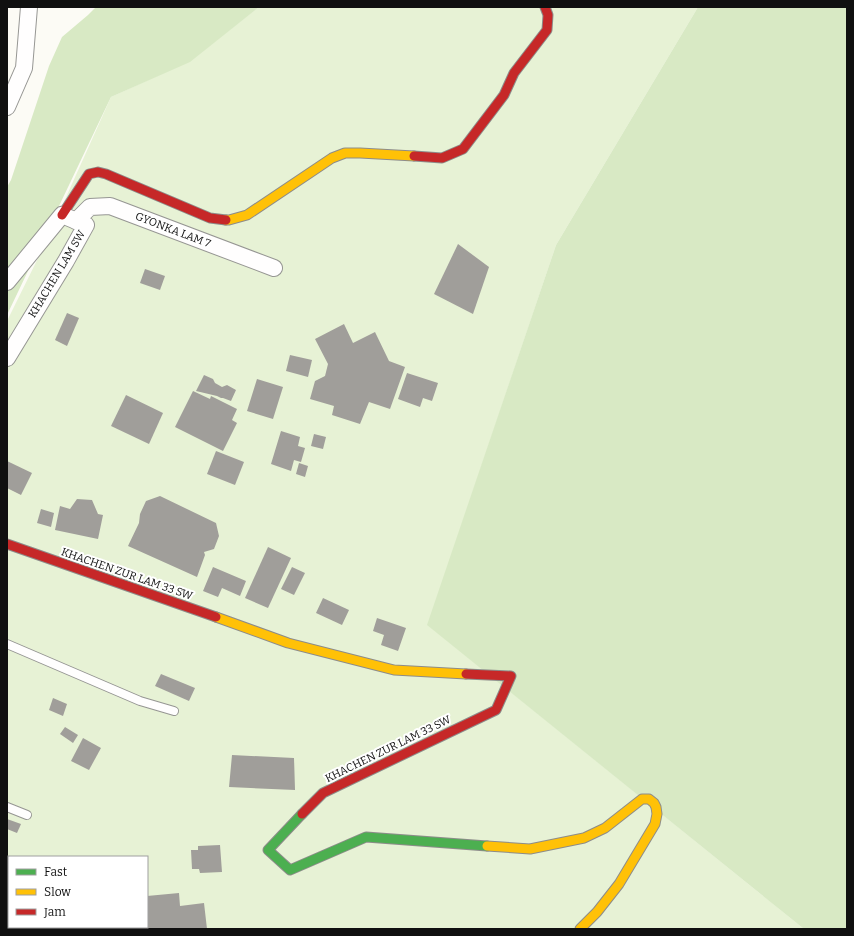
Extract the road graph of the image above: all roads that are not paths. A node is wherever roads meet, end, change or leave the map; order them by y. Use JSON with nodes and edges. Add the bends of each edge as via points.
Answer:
{"nodes":[{"id":1,"x":29,"y":7,"type":"edge"},
{"id":2,"x":545,"y":7,"type":"edge"},
{"id":3,"x":7,"y":107,"type":"edge"},
{"id":4,"x":69,"y":218,"type":"junction"},
{"id":5,"x":274,"y":268,"type":"dead end"},
{"id":6,"x":7,"y":282,"type":"edge"},
{"id":7,"x":7,"y":358,"type":"edge"},
{"id":8,"x":7,"y":544,"type":"edge"},
{"id":9,"x":7,"y":644,"type":"edge"},
{"id":10,"x":174,"y":711,"type":"dead end"},
{"id":11,"x":7,"y":807,"type":"edge"},
{"id":12,"x":27,"y":816,"type":"dead end"},
{"id":13,"x":580,"y":929,"type":"edge"}],
"edges":[{"from":1,"to":3,"type":"street","via":[[24,68]]},
{"from":2,"to":4,"type":"street","via":[[548,15],[547,30],[514,72],[504,95],[463,150],[442,158],[345,153],[332,158],[247,215],[229,220],[210,218],[98,172],[89,174]]},
{"from":4,"to":5,"type":"street","name":"GYONKA LAM 7","via":[[90,207],[110,206]]},
{"from":4,"to":6,"type":"street"},
{"from":4,"to":7,"type":"street","name":"KHACHEN LAM SW","via":[[86,225]]},
{"from":8,"to":13,"type":"street","name":"KHACHEN ZUR LAM 33 SW","via":[[288,643],[394,670],[511,676],[496,710],[323,793],[268,850],[290,870],[366,837],[530,848],[584,838],[605,828],[642,800],[648,799],[654,803],[657,813],[655,824],[619,884]]},
{"from":9,"to":10,"type":"lane","via":[[140,701]]},
{"from":11,"to":12,"type":"lane"}]}
